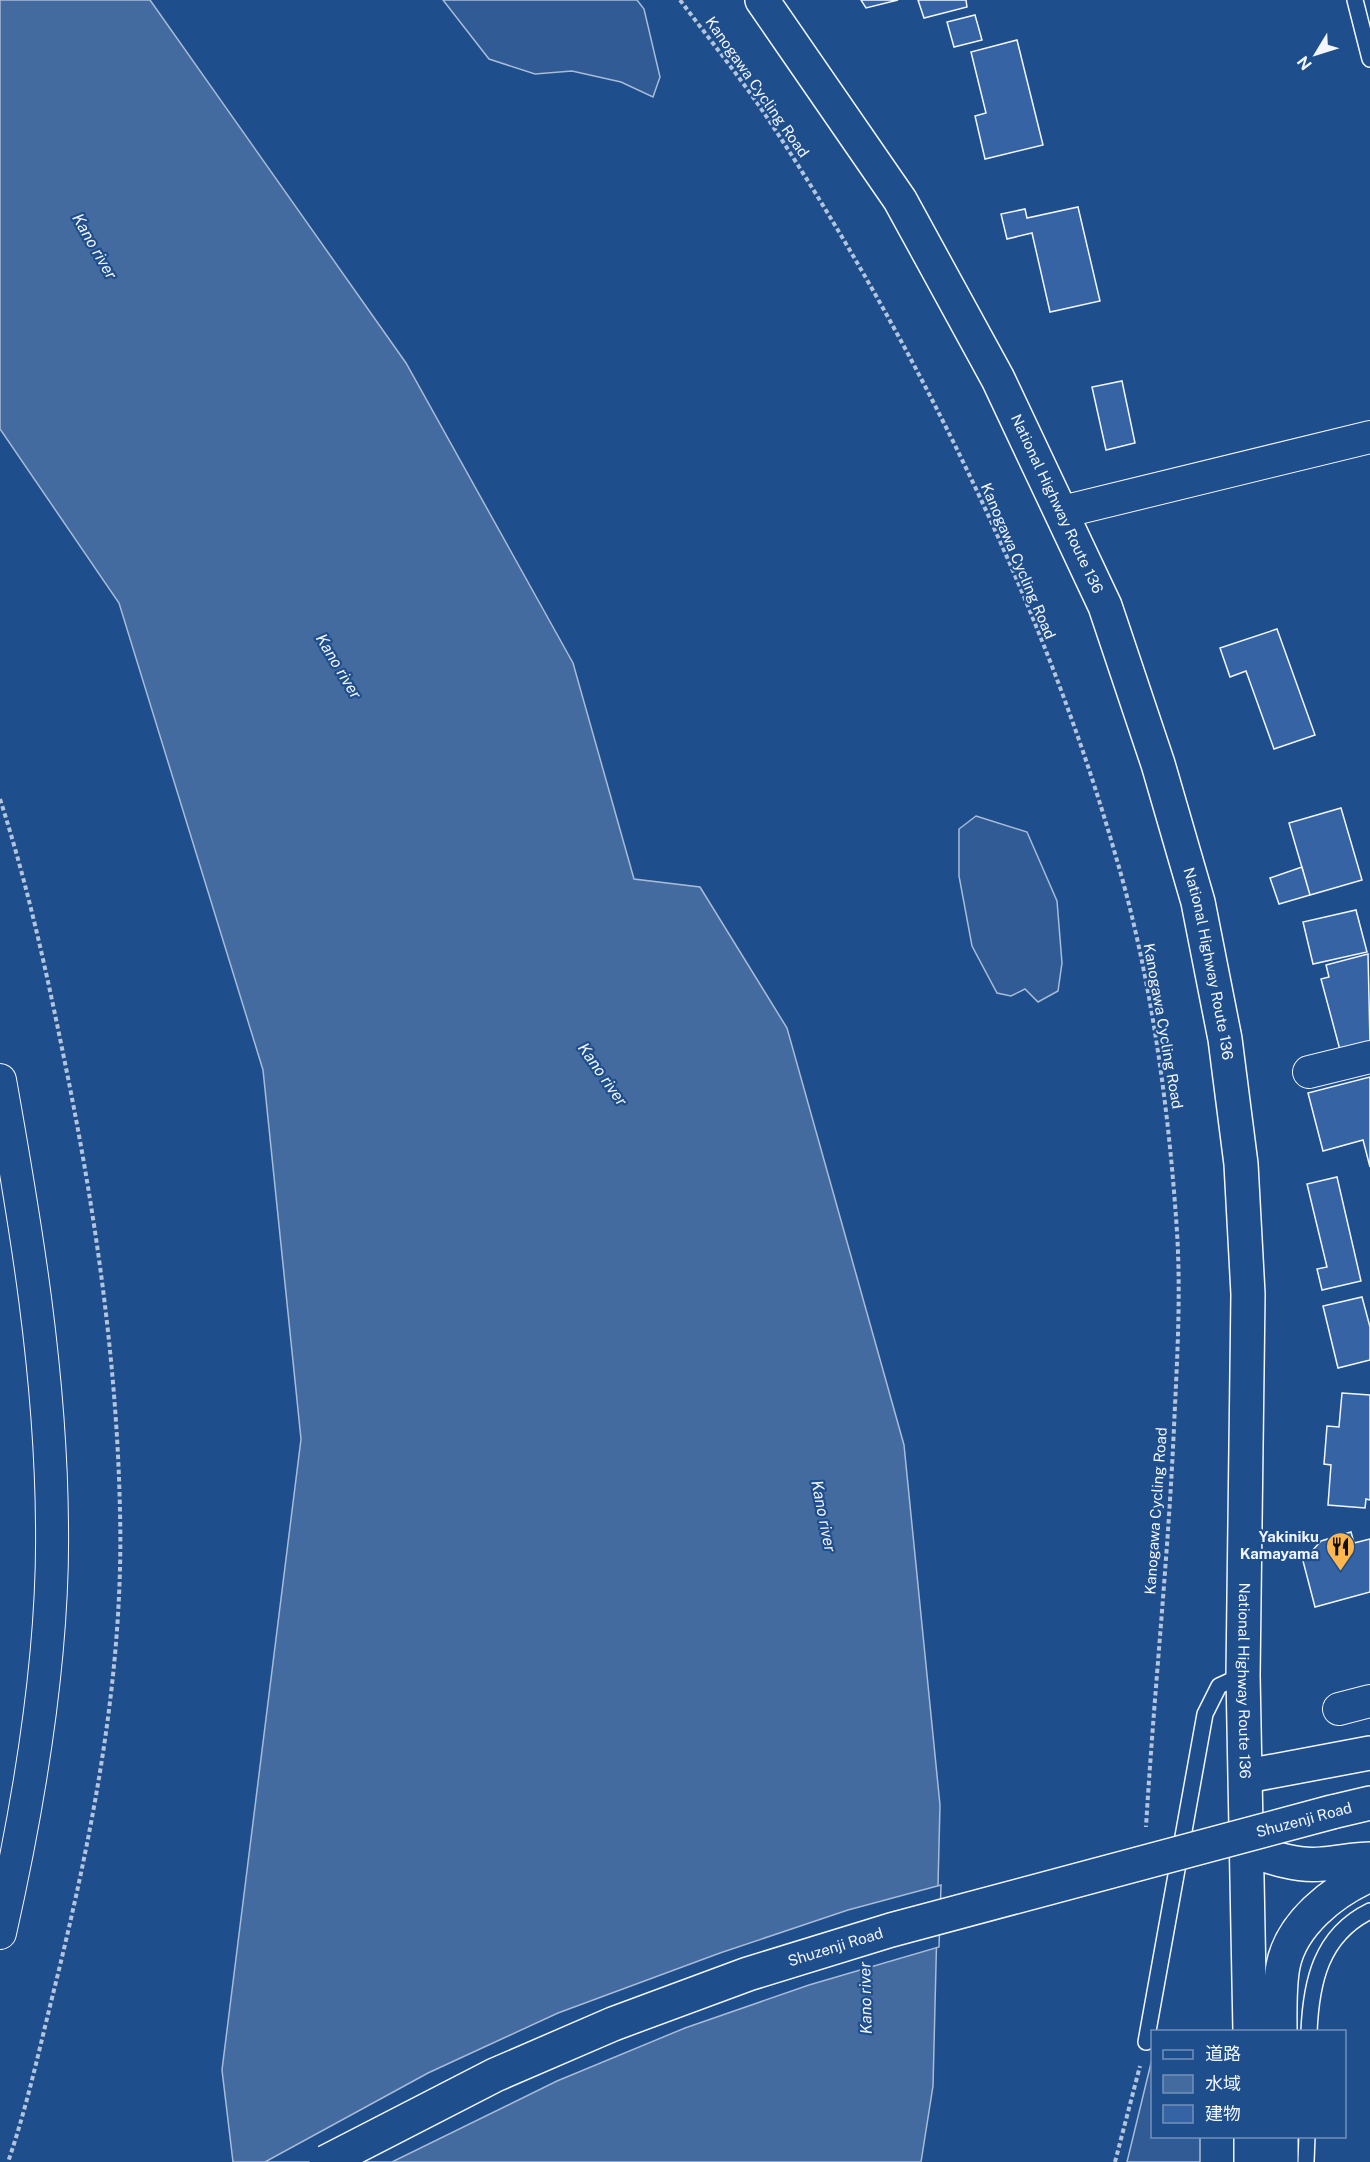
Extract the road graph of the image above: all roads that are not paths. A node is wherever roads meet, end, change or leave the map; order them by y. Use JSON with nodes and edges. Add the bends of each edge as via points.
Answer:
{"nodes":[{"id":1,"x":762,"y":0,"type":"edge"},
{"id":2,"x":1354,"y":0,"type":"edge"},
{"id":3,"x":1370,"y":59,"type":"edge"},
{"id":4,"x":1370,"y":437,"type":"edge"},
{"id":5,"x":1062,"y":512,"type":"junction"},
{"id":6,"x":1370,"y":1057,"type":"edge"},
{"id":7,"x":1309,"y":1072,"type":"dead end"},
{"id":8,"x":0,"y":1080,"type":"edge"},
{"id":9,"x":1243,"y":1674,"type":"junction"},
{"id":10,"x":1370,"y":1701,"type":"edge"},
{"id":11,"x":1339,"y":1709,"type":"dead end"},
{"id":12,"x":1370,"y":1753,"type":"edge"},
{"id":13,"x":1247,"y":1776,"type":"junction"},
{"id":14,"x":1370,"y":1803,"type":"edge"},
{"id":15,"x":1247,"y":1849,"type":"junction"},
{"id":16,"x":1370,"y":1859,"type":"edge"},
{"id":17,"x":1370,"y":1875,"type":"edge"},
{"id":18,"x":1370,"y":1911,"type":"edge"},
{"id":19,"x":0,"y":1933,"type":"edge"},
{"id":20,"x":1250,"y":2030,"type":"edge"},
{"id":21,"x":1280,"y":2030,"type":"edge"},
{"id":22,"x":1309,"y":2030,"type":"edge"},
{"id":23,"x":1146,"y":2042,"type":"road end"},
{"id":24,"x":1251,"y":2138,"type":"edge"},
{"id":25,"x":1281,"y":2138,"type":"edge"},
{"id":26,"x":1307,"y":2138,"type":"edge"},
{"id":27,"x":326,"y":2162,"type":"edge"},
{"id":28,"x":1251,"y":2162,"type":"edge"},
{"id":29,"x":1281,"y":2162,"type":"edge"},
{"id":30,"x":1306,"y":2162,"type":"edge"}],
"edges":[{"from":1,"to":5,"type":"highway","name":"National Highway Route 136","via":[[900,200],[998,379]]},
{"from":2,"to":3,"type":"lane"},
{"from":4,"to":5,"type":"street"},
{"from":5,"to":9,"type":"highway","name":"National Highway Route 136","via":[[1105,606],[1158,764],[1198,902],[1225,1039],[1241,1164],[1248,1294]]},
{"from":6,"to":7,"type":"street"},
{"from":8,"to":19,"type":"street","via":[[28,1238],[45,1397],[52,1525],[46,1658]]},
{"from":9,"to":13,"type":"highway","name":"National Highway Route 136"},
{"from":9,"to":23,"type":"lane","via":[[1219,1686],[1205,1714]]},
{"from":10,"to":11,"type":"street"},
{"from":12,"to":13,"type":"highway"},
{"from":13,"to":15,"type":"highway","name":"National Highway Route 136"},
{"from":14,"to":27,"type":"highway","name":"Shuzenji Road","bridge":true,"via":[[891,1930],[748,1974],[613,2024],[495,2075]]},
{"from":15,"to":16,"type":"highway","via":[[1304,1864]]},
{"from":15,"to":20,"type":"highway","name":"National Highway Route 136"},
{"from":17,"to":21,"type":"highway","via":[[1325,1902],[1305,1922],[1293,1942],[1283,1965]]},
{"from":18,"to":22,"type":"lane","via":[[1339,1933],[1323,1955],[1312,1993]]},
{"from":24,"to":28,"type":"highway"},
{"from":25,"to":29,"type":"highway"},
{"from":26,"to":30,"type":"lane"}]}
